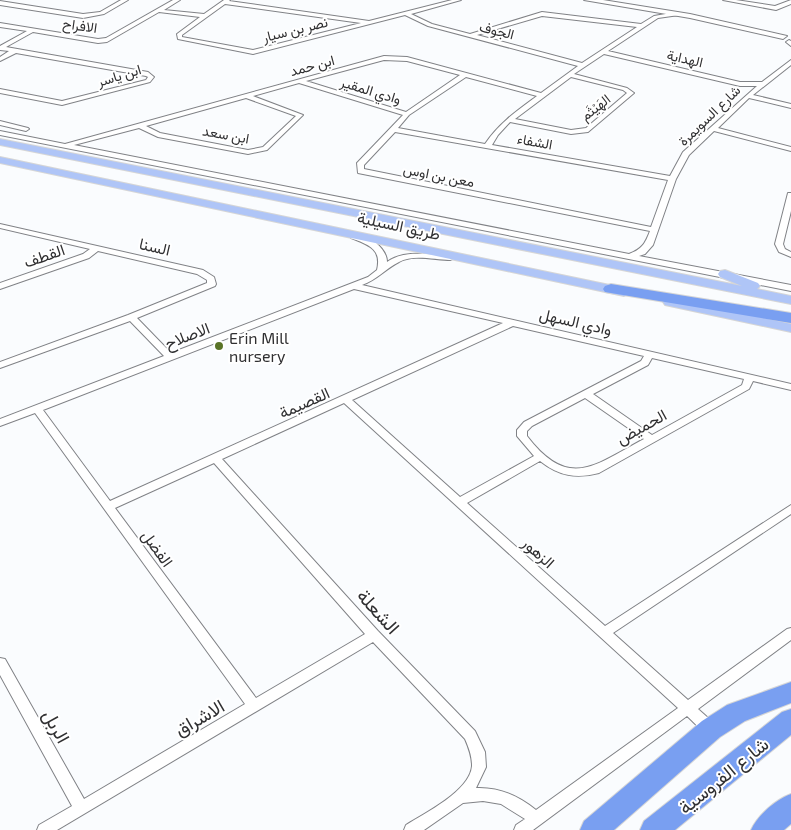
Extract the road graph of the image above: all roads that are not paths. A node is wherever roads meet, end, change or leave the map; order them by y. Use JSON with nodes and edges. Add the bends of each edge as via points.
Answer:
{"nodes":[{"id":1,"x":40,"y":0,"type":"edge"},
{"id":2,"x":125,"y":0,"type":"edge"},
{"id":3,"x":177,"y":0,"type":"edge"},
{"id":4,"x":429,"y":0,"type":"edge"},
{"id":5,"x":458,"y":0,"type":"edge"},
{"id":6,"x":588,"y":0,"type":"edge"},
{"id":7,"x":628,"y":0,"type":"edge"},
{"id":8,"x":726,"y":0,"type":"edge"},
{"id":9,"x":226,"y":1,"type":"edge"},
{"id":10,"x":791,"y":2,"type":"edge"},
{"id":11,"x":0,"y":3,"type":"edge"},
{"id":12,"x":448,"y":3,"type":"junction"},
{"id":13,"x":27,"y":7,"type":"junction"},
{"id":14,"x":644,"y":8,"type":"junction"},
{"id":15,"x":160,"y":10,"type":"junction"},
{"id":16,"x":407,"y":14,"type":"junction"},
{"id":17,"x":677,"y":14,"type":"junction"},
{"id":18,"x":203,"y":16,"type":"junction"},
{"id":19,"x":656,"y":17,"type":"junction"},
{"id":20,"x":372,"y":22,"type":"junction"},
{"id":21,"x":0,"y":24,"type":"edge"},
{"id":22,"x":642,"y":26,"type":"junction"},
{"id":23,"x":33,"y":30,"type":"junction"},
{"id":24,"x":468,"y":36,"type":"junction"},
{"id":25,"x":789,"y":38,"type":"edge"},
{"id":26,"x":0,"y":48,"type":"edge"},
{"id":27,"x":14,"y":51,"type":"junction"},
{"id":28,"x":602,"y":52,"type":"junction"},
{"id":29,"x":791,"y":53,"type":"edge"},
{"id":30,"x":0,"y":59,"type":"edge"},
{"id":31,"x":791,"y":62,"type":"edge"},
{"id":32,"x":584,"y":65,"type":"junction"},
{"id":33,"x":779,"y":70,"type":"junction"},
{"id":34,"x":464,"y":75,"type":"junction"},
{"id":35,"x":570,"y":75,"type":"junction"},
{"id":36,"x":298,"y":81,"type":"junction"},
{"id":37,"x":762,"y":84,"type":"junction"},
{"id":38,"x":0,"y":91,"type":"edge"},
{"id":39,"x":541,"y":95,"type":"junction"},
{"id":40,"x":247,"y":96,"type":"junction"},
{"id":41,"x":748,"y":96,"type":"junction"},
{"id":42,"x":791,"y":106,"type":"edge"},
{"id":43,"x":407,"y":114,"type":"junction"},
{"id":44,"x":509,"y":120,"type":"junction"},
{"id":45,"x":0,"y":124,"type":"edge"},
{"id":46,"x":141,"y":126,"type":"junction"},
{"id":47,"x":26,"y":129,"type":"dead end"},
{"id":48,"x":392,"y":129,"type":"junction"},
{"id":49,"x":714,"y":129,"type":"junction"},
{"id":50,"x":0,"y":132,"type":"edge"},
{"id":51,"x":91,"y":140,"type":"junction"},
{"id":52,"x":0,"y":142,"type":"edge"},
{"id":53,"x":488,"y":145,"type":"junction"},
{"id":54,"x":62,"y":146,"type":"junction"},
{"id":55,"x":791,"y":149,"type":"edge"},
{"id":56,"x":86,"y":151,"type":"junction"},
{"id":57,"x":0,"y":160,"type":"edge"},
{"id":58,"x":672,"y":179,"type":"junction"},
{"id":59,"x":791,"y":198,"type":"edge"},
{"id":60,"x":0,"y":226,"type":"edge"},
{"id":61,"x":655,"y":230,"type":"junction"},
{"id":62,"x":343,"y":232,"type":"junction"},
{"id":63,"x":649,"y":245,"type":"junction"},
{"id":64,"x":96,"y":248,"type":"junction"},
{"id":65,"x":527,"y":249,"type":"junction"},
{"id":66,"x":589,"y":249,"type":"junction"},
{"id":67,"x":791,"y":255,"type":"edge"},
{"id":68,"x":630,"y":256,"type":"junction"},
{"id":69,"x":658,"y":262,"type":"junction"},
{"id":70,"x":499,"y":264,"type":"junction"},
{"id":71,"x":381,"y":270,"type":"junction"},
{"id":72,"x":725,"y":274,"type":"joint"},
{"id":73,"x":0,"y":286,"type":"edge"},
{"id":74,"x":353,"y":286,"type":"junction"},
{"id":75,"x":611,"y":289,"type":"junction"},
{"id":76,"x":789,"y":296,"type":"edge"},
{"id":77,"x":131,"y":317,"type":"junction"},
{"id":78,"x":791,"y":318,"type":"edge"},
{"id":79,"x":511,"y":323,"type":"junction"},
{"id":80,"x":791,"y":328,"type":"edge"},
{"id":81,"x":649,"y":354,"type":"junction"},
{"id":82,"x":170,"y":357,"type":"junction"},
{"id":83,"x":0,"y":365,"type":"edge"},
{"id":84,"x":750,"y":377,"type":"junction"},
{"id":85,"x":791,"y":387,"type":"edge"},
{"id":86,"x":586,"y":394,"type":"junction"},
{"id":87,"x":346,"y":400,"type":"junction"},
{"id":88,"x":36,"y":409,"type":"junction"},
{"id":89,"x":0,"y":423,"type":"edge"},
{"id":90,"x":650,"y":439,"type":"junction"},
{"id":91,"x":541,"y":456,"type":"junction"},
{"id":92,"x":215,"y":458,"type":"junction"},
{"id":93,"x":458,"y":502,"type":"junction"},
{"id":94,"x":108,"y":508,"type":"junction"},
{"id":95,"x":791,"y":509,"type":"edge"},
{"id":96,"x":604,"y":633,"type":"junction"},
{"id":97,"x":791,"y":633,"type":"edge"},
{"id":98,"x":374,"y":635,"type":"junction"},
{"id":99,"x":0,"y":663,"type":"edge"},
{"id":100,"x":791,"y":692,"type":"edge"},
{"id":101,"x":254,"y":706,"type":"junction"},
{"id":102,"x":689,"y":708,"type":"junction"},
{"id":103,"x":791,"y":720,"type":"edge"},
{"id":104,"x":711,"y":729,"type":"junction"},
{"id":105,"x":460,"y":797,"type":"junction"},
{"id":106,"x":791,"y":806,"type":"edge"},
{"id":107,"x":81,"y":808,"type":"junction"},
{"id":108,"x":536,"y":819,"type":"junction"},
{"id":109,"x":44,"y":830,"type":"edge"},
{"id":110,"x":411,"y":830,"type":"edge"},
{"id":111,"x":521,"y":830,"type":"edge"},
{"id":112,"x":594,"y":830,"type":"edge"},
{"id":113,"x":654,"y":830,"type":"edge"},
{"id":114,"x":765,"y":830,"type":"edge"}],
"edges":[{"from":1,"to":13,"type":"street"},
{"from":2,"to":13,"type":"street","via":[[94,16]]},
{"from":3,"to":15,"type":"street","name":"الافراح"},
{"from":4,"to":12,"type":"street","name":"نصر بن سيار"},
{"from":5,"to":12,"type":"street","name":"نصر بن سيار"},
{"from":6,"to":14,"type":"street"},
{"from":7,"to":25,"type":"street","via":[[719,15]]},
{"from":8,"to":10,"type":"street","via":[[776,8]]},
{"from":9,"to":18,"type":"street","name":"نصر بن سيار"},
{"from":9,"to":20,"type":"street"},
{"from":11,"to":13,"type":"street"},
{"from":12,"to":16,"type":"street","name":"نصر بن سيار"},
{"from":14,"to":17,"type":"street"},
{"from":14,"to":19,"type":"street"},
{"from":15,"to":18,"type":"street"},
{"from":15,"to":23,"type":"street","name":"الافراح","via":[[107,40]]},
{"from":16,"to":20,"type":"street","name":"نصر بن سيار"},
{"from":16,"to":24,"type":"street","name":"الجوف","via":[[430,26]]},
{"from":17,"to":19,"type":"street"},
{"from":17,"to":25,"type":"street"},
{"from":18,"to":20,"type":"street","name":"نصر بن سيار","via":[[178,35],[180,38],[252,52]]},
{"from":19,"to":22,"type":"street"},
{"from":21,"to":23,"type":"street","name":"الافراح"},
{"from":22,"to":24,"type":"street","via":[[542,14]]},
{"from":22,"to":28,"type":"street"},
{"from":23,"to":26,"type":"street","name":"ابن ياسر"},
{"from":24,"to":32,"type":"street","name":"الجوف"},
{"from":26,"to":27,"type":"street","name":"ابن ياسر"},
{"from":27,"to":30,"type":"street"},
{"from":27,"to":38,"type":"street","name":"ابن ياسر","via":[[151,77],[148,81],[62,103]]},
{"from":28,"to":32,"type":"street"},
{"from":28,"to":37,"type":"street","name":"الهداية","via":[[740,84]]},
{"from":29,"to":33,"type":"street","name":"شارع السويمرة"},
{"from":31,"to":33,"type":"street","name":"شارع السويمرة"},
{"from":32,"to":35,"type":"street"},
{"from":33,"to":37,"type":"street","name":"شارع السويمرة"},
{"from":34,"to":36,"type":"street","name":"ابن حمد","via":[[396,57]]},
{"from":34,"to":39,"type":"street","name":"ابن حمد"},
{"from":34,"to":43,"type":"street","name":"معن بن اوس"},
{"from":35,"to":39,"type":"street"},
{"from":35,"to":44,"type":"street","name":"الهَيْثَم","via":[[631,93],[588,130],[581,132]]},
{"from":36,"to":40,"type":"street","name":"ابن حمد"},
{"from":36,"to":43,"type":"street","name":"وادي المقير"},
{"from":37,"to":41,"type":"street","name":"شارع السويمرة"},
{"from":39,"to":44,"type":"street"},
{"from":40,"to":46,"type":"street","name":"ابن حمد"},
{"from":40,"to":46,"type":"street","name":"ابن سعد","via":[[300,115],[258,152],[158,135]]},
{"from":41,"to":42,"type":"street"},
{"from":41,"to":49,"type":"street","name":"شارع السويمرة"},
{"from":43,"to":48,"type":"street","name":"معن بن اوس"},
{"from":44,"to":53,"type":"street"},
{"from":45,"to":47,"type":"street"},
{"from":46,"to":51,"type":"street","name":"ابن حمد"},
{"from":48,"to":53,"type":"street","name":"الشفاء"},
{"from":48,"to":61,"type":"street","name":"معن بن اوس","via":[[360,165],[361,171]]},
{"from":49,"to":55,"type":"street"},
{"from":49,"to":58,"type":"street","name":"شارع السويمرة","via":[[686,154]]},
{"from":50,"to":54,"type":"street","name":"طريق السيلية"},
{"from":51,"to":54,"type":"street","name":"ابن حمد"},
{"from":51,"to":56,"type":"street"},
{"from":52,"to":65,"type":"main road","name":"طريق السيلية"},
{"from":53,"to":58,"type":"street","name":"الشفاء"},
{"from":54,"to":56,"type":"street","name":"طريق السيلية"},
{"from":56,"to":66,"type":"street","name":"طريق السيلية"},
{"from":57,"to":62,"type":"main road","name":"طريق السيلية"},
{"from":58,"to":61,"type":"street","name":"شارع السويمرة"},
{"from":59,"to":67,"type":"street","via":[[778,244]]},
{"from":60,"to":64,"type":"street","name":"السنا"},
{"from":61,"to":63,"type":"street","name":"شارع السويمرة"},
{"from":62,"to":70,"type":"main road","name":"طريق السيلية"},
{"from":62,"to":71,"type":"street","via":[[377,247],[384,257]]},
{"from":63,"to":68,"type":"street","via":[[642,252]]},
{"from":63,"to":69,"type":"street","via":[[651,255]]},
{"from":64,"to":73,"type":"street","name":"القطف","via":[[86,256]]},
{"from":64,"to":77,"type":"street","name":"السنا","via":[[200,272],[211,279],[212,284],[206,288]]},
{"from":65,"to":66,"type":"main road"},
{"from":65,"to":76,"type":"main road","name":"طريق السيلية"},
{"from":66,"to":68,"type":"street","name":"طريق السيلية"},
{"from":68,"to":69,"type":"street","name":"طريق السيلية"},
{"from":69,"to":72,"type":"street","name":"طريق السيلية"},
{"from":70,"to":71,"type":"street","name":"الاصلاح","via":[[426,255],[396,260]]},
{"from":70,"to":75,"type":"main road","name":"طريق السيلية"},
{"from":71,"to":74,"type":"street","name":"الاصلاح","via":[[371,279]]},
{"from":72,"to":76,"type":"main road"},
{"from":74,"to":79,"type":"street","name":"وادي السهل"},
{"from":74,"to":82,"type":"street","name":"الاصلاح"},
{"from":75,"to":78,"type":"highway"},
{"from":75,"to":80,"type":"main road","name":"طريق السيلية"},
{"from":77,"to":82,"type":"street"},
{"from":77,"to":83,"type":"street","name":"السنا"},
{"from":79,"to":81,"type":"street","name":"وادي السهل"},
{"from":79,"to":87,"type":"street","name":"القصيمة"},
{"from":81,"to":84,"type":"street","name":"وادي السهل"},
{"from":81,"to":86,"type":"street","name":"الحميض","via":[[645,363]]},
{"from":82,"to":88,"type":"street","name":"الاصلاح"},
{"from":84,"to":85,"type":"street","name":"وادي السهل"},
{"from":84,"to":90,"type":"street","name":"الحميض","via":[[746,386]]},
{"from":86,"to":90,"type":"street"},
{"from":86,"to":91,"type":"street","name":"الحميض","via":[[522,430],[525,441]]},
{"from":87,"to":92,"type":"street","name":"القصيمة"},
{"from":87,"to":93,"type":"street","name":"الزهور"},
{"from":88,"to":89,"type":"street","name":"الاصلاح"},
{"from":88,"to":94,"type":"street","name":"الفضل"},
{"from":90,"to":91,"type":"street","name":"الحميض","via":[[586,472],[566,472]]},
{"from":91,"to":93,"type":"street"},
{"from":92,"to":94,"type":"street","name":"القصيمة"},
{"from":92,"to":98,"type":"street","name":"الشعلة"},
{"from":93,"to":96,"type":"street","name":"الزهور"},
{"from":94,"to":101,"type":"street","name":"الفضل"},
{"from":95,"to":96,"type":"street"},
{"from":96,"to":102,"type":"street","name":"الزهور"},
{"from":97,"to":102,"type":"street"},
{"from":98,"to":101,"type":"street","name":"الاشراق"},
{"from":98,"to":105,"type":"street","name":"الشعلة","via":[[477,747],[480,760],[478,774]]},
{"from":99,"to":107,"type":"street","name":"الربل"},
{"from":100,"to":104,"type":"highway","via":[[736,713]]},
{"from":101,"to":107,"type":"street","name":"الاشراق"},
{"from":102,"to":104,"type":"street","name":"الزهور"},
{"from":102,"to":108,"type":"street"},
{"from":103,"to":113,"type":"highway","name":"شارع الفروسية"},
{"from":104,"to":112,"type":"highway"},
{"from":105,"to":108,"type":"street","name":"الشعلة","via":[[480,793],[501,796],[520,805]]},
{"from":105,"to":110,"type":"street","name":"الشعلة"},
{"from":106,"to":114,"type":"highway"},
{"from":107,"to":109,"type":"street","name":"الاشراق"},
{"from":108,"to":111,"type":"street"}]}
